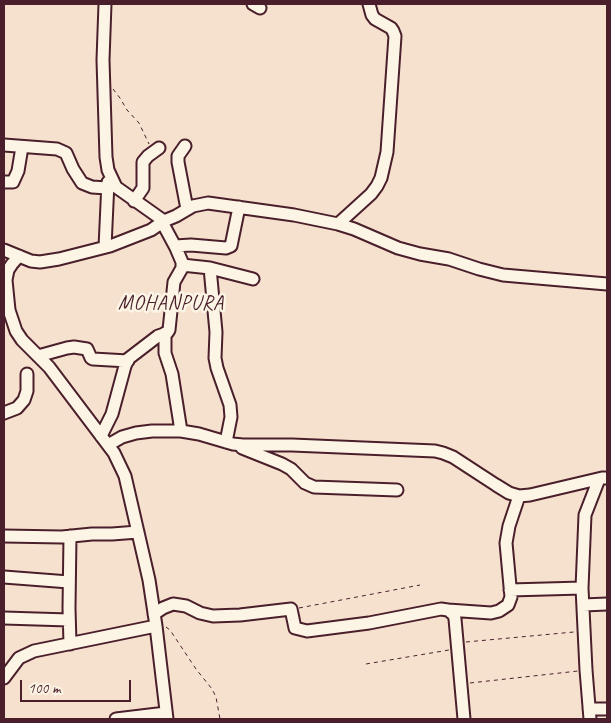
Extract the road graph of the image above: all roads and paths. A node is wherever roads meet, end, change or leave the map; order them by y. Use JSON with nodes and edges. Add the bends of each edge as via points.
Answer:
{"nodes":[{"id":1,"x":105,"y":4,"type":"edge"},
{"id":2,"x":369,"y":4,"type":"edge"},
{"id":3,"x":104,"y":82,"type":"junction"},
{"id":4,"x":4,"y":145,"type":"edge"},
{"id":5,"x":184,"y":146,"type":"dead end"},
{"id":6,"x":22,"y":147,"type":"junction"},
{"id":7,"x":158,"y":148,"type":"joint"},
{"id":8,"x":108,"y":170,"type":"junction"},
{"id":9,"x":4,"y":182,"type":"edge"},
{"id":10,"x":108,"y":188,"type":"junction"},
{"id":11,"x":134,"y":201,"type":"junction"},
{"id":12,"x":239,"y":207,"type":"junction"},
{"id":13,"x":187,"y":209,"type":"junction"},
{"id":14,"x":163,"y":222,"type":"junction"},
{"id":15,"x":338,"y":224,"type":"junction"},
{"id":16,"x":176,"y":246,"type":"junction"},
{"id":17,"x":105,"y":247,"type":"junction"},
{"id":18,"x":4,"y":250,"type":"edge"},
{"id":19,"x":19,"y":256,"type":"junction"},
{"id":20,"x":182,"y":265,"type":"junction"},
{"id":21,"x":210,"y":268,"type":"junction"},
{"id":22,"x":253,"y":279,"type":"dead end"},
{"id":23,"x":607,"y":284,"type":"edge"},
{"id":24,"x":165,"y":333,"type":"junction"},
{"id":25,"x":38,"y":356,"type":"junction"},
{"id":26,"x":128,"y":361,"type":"junction"},
{"id":27,"x":27,"y":374,"type":"dead end"},
{"id":28,"x":4,"y":413,"type":"edge"},
{"id":29,"x":181,"y":431,"type":"junction"},
{"id":30,"x":104,"y":440,"type":"junction"},
{"id":31,"x":229,"y":443,"type":"junction"},
{"id":32,"x":603,"y":479,"type":"edge"},
{"id":33,"x":397,"y":490,"type":"dead end"},
{"id":34,"x":519,"y":496,"type":"junction"},
{"id":35,"x":138,"y":532,"type":"junction"},
{"id":36,"x":4,"y":536,"type":"edge"},
{"id":37,"x":70,"y":536,"type":"junction"},
{"id":38,"x":4,"y":577,"type":"edge"},
{"id":39,"x":69,"y":582,"type":"junction"},
{"id":40,"x":420,"y":585,"type":"dead end"},
{"id":41,"x":582,"y":588,"type":"junction"},
{"id":42,"x":510,"y":590,"type":"junction"},
{"id":43,"x":607,"y":604,"type":"edge"},
{"id":44,"x":583,"y":605,"type":"junction"},
{"id":45,"x":291,"y":610,"type":"junction"},
{"id":46,"x":448,"y":610,"type":"junction"},
{"id":47,"x":154,"y":614,"type":"junction"},
{"id":48,"x":4,"y":618,"type":"edge"},
{"id":49,"x":69,"y":620,"type":"junction"},
{"id":50,"x":156,"y":626,"type":"junction"},
{"id":51,"x":584,"y":631,"type":"junction"},
{"id":52,"x":70,"y":644,"type":"junction"},
{"id":53,"x":457,"y":646,"type":"junction"},
{"id":54,"x":366,"y":664,"type":"dead end"},
{"id":55,"x":586,"y":670,"type":"junction"},
{"id":56,"x":4,"y":678,"type":"edge"},
{"id":57,"x":461,"y":684,"type":"junction"},
{"id":58,"x":607,"y":708,"type":"edge"},
{"id":59,"x":590,"y":714,"type":"edge"},
{"id":60,"x":167,"y":716,"type":"edge"},
{"id":61,"x":116,"y":719,"type":"edge"},
{"id":62,"x":220,"y":719,"type":"edge"},
{"id":63,"x":464,"y":719,"type":"edge"}],
"edges":[{"from":1,"to":3,"type":"street"},
{"from":2,"to":15,"type":"street","via":[[375,19],[390,28],[395,36],[387,152],[377,186]]},
{"from":3,"to":7,"type":"path","via":[[139,123],[149,144]]},
{"from":3,"to":8,"type":"street"},
{"from":4,"to":6,"type":"street"},
{"from":5,"to":13,"type":"street","via":[[178,162]]},
{"from":6,"to":9,"type":"street","via":[[13,182]]},
{"from":6,"to":10,"type":"street","via":[[57,149],[66,153],[82,183]]},
{"from":7,"to":11,"type":"street","via":[[143,162],[144,188]]},
{"from":8,"to":10,"type":"street"},
{"from":8,"to":11,"type":"street","via":[[116,187]]},
{"from":10,"to":17,"type":"street"},
{"from":11,"to":14,"type":"street"},
{"from":12,"to":13,"type":"street","via":[[208,203]]},
{"from":12,"to":15,"type":"street"},
{"from":12,"to":16,"type":"street","via":[[231,246]]},
{"from":13,"to":14,"type":"street"},
{"from":14,"to":16,"type":"street"},
{"from":14,"to":17,"type":"street","via":[[151,230]]},
{"from":15,"to":23,"type":"street","via":[[398,248],[503,275]]},
{"from":16,"to":20,"type":"street"},
{"from":17,"to":19,"type":"street","via":[[40,262]]},
{"from":18,"to":19,"type":"street"},
{"from":19,"to":25,"type":"street","via":[[8,270],[6,280],[9,310],[16,331]]},
{"from":20,"to":21,"type":"street"},
{"from":20,"to":24,"type":"street","via":[[174,282],[169,330]]},
{"from":21,"to":22,"type":"street"},
{"from":21,"to":31,"type":"street","via":[[215,358],[230,405]]},
{"from":24,"to":26,"type":"street"},
{"from":24,"to":29,"type":"street"},
{"from":25,"to":26,"type":"street","via":[[67,348],[84,348],[93,359]]},
{"from":25,"to":30,"type":"street"},
{"from":26,"to":30,"type":"street"},
{"from":27,"to":28,"type":"street","via":[[24,400],[17,408]]},
{"from":29,"to":30,"type":"street","via":[[152,431]]},
{"from":29,"to":31,"type":"street"},
{"from":30,"to":35,"type":"street","via":[[125,476]]},
{"from":31,"to":33,"type":"street","via":[[282,464],[314,487]]},
{"from":31,"to":34,"type":"street","via":[[443,452],[496,486]]},
{"from":32,"to":34,"type":"street"},
{"from":32,"to":41,"type":"street","via":[[585,515]]},
{"from":34,"to":42,"type":"street","via":[[506,543]]},
{"from":35,"to":37,"type":"street"},
{"from":35,"to":47,"type":"street"},
{"from":36,"to":37,"type":"street"},
{"from":37,"to":39,"type":"street"},
{"from":38,"to":39,"type":"street"},
{"from":39,"to":49,"type":"street"},
{"from":40,"to":45,"type":"path"},
{"from":41,"to":42,"type":"street"},
{"from":41,"to":44,"type":"street"},
{"from":42,"to":46,"type":"street","via":[[508,605],[499,611]]},
{"from":43,"to":44,"type":"street"},
{"from":44,"to":51,"type":"street"},
{"from":45,"to":46,"type":"street","via":[[295,628],[308,631]]},
{"from":45,"to":47,"type":"street","via":[[213,616],[173,604]]},
{"from":46,"to":53,"type":"street","via":[[454,615]]},
{"from":47,"to":50,"type":"street"},
{"from":48,"to":49,"type":"street"},
{"from":49,"to":52,"type":"street"},
{"from":50,"to":52,"type":"street"},
{"from":50,"to":60,"type":"street"},
{"from":50,"to":62,"type":"path","via":[[170,630],[212,690]]},
{"from":51,"to":53,"type":"path"},
{"from":51,"to":55,"type":"street"},
{"from":52,"to":56,"type":"street","via":[[34,651],[19,658]]},
{"from":53,"to":54,"type":"path"},
{"from":53,"to":57,"type":"street"},
{"from":55,"to":57,"type":"path"},
{"from":55,"to":59,"type":"street"},
{"from":57,"to":63,"type":"street"},
{"from":58,"to":59,"type":"street"},
{"from":60,"to":61,"type":"street"}]}
